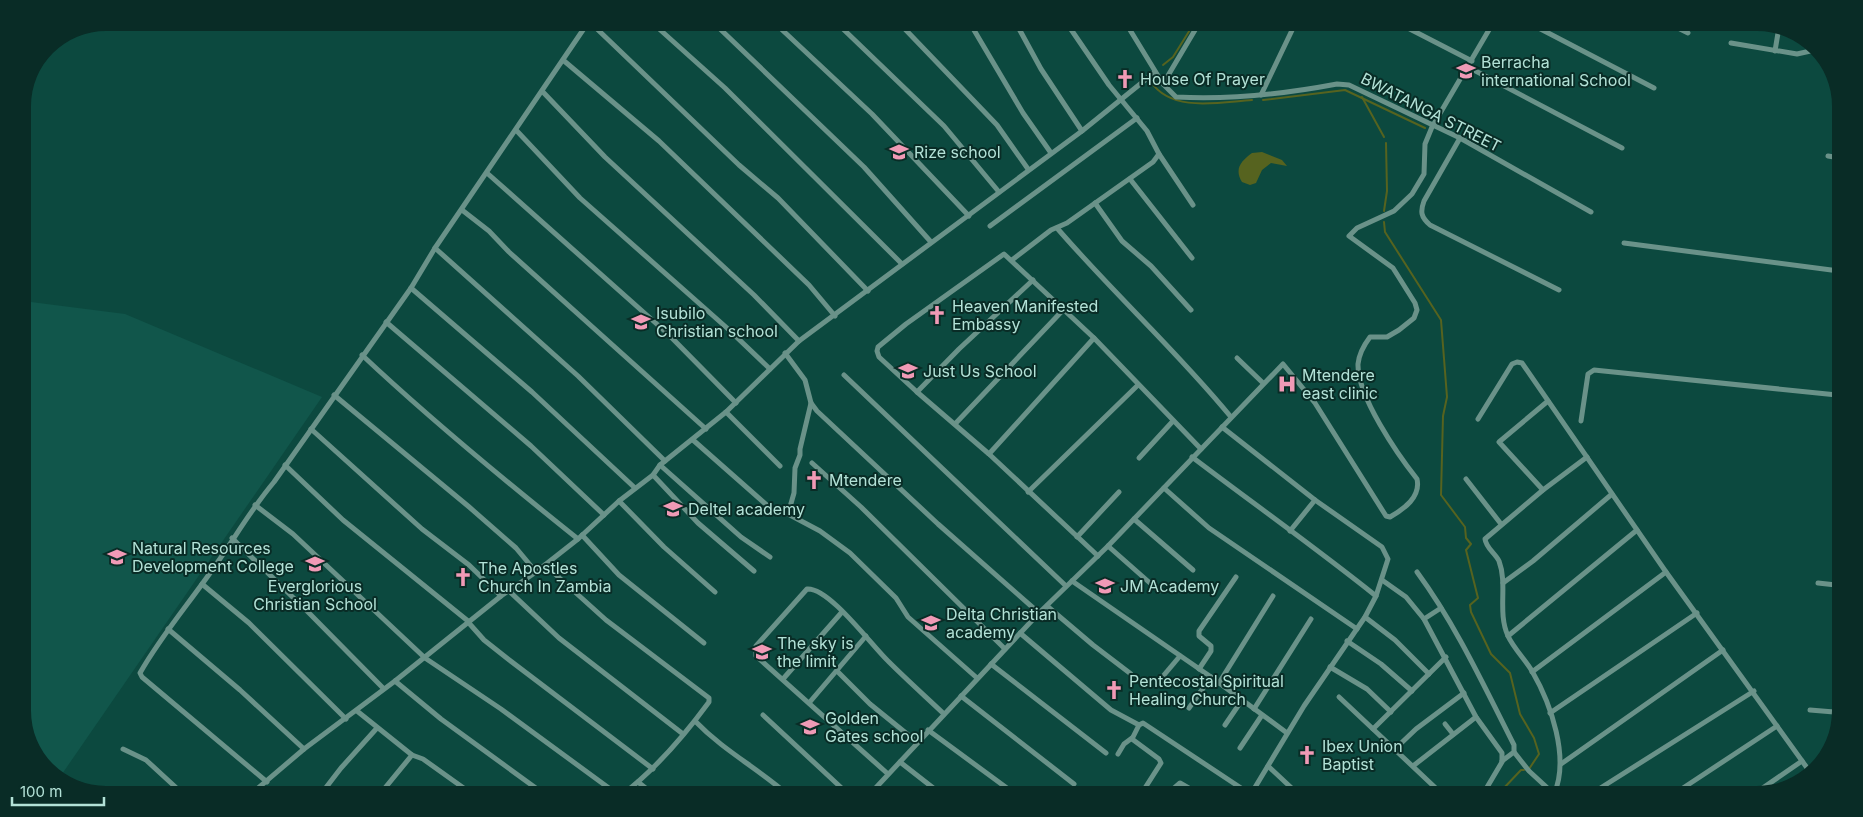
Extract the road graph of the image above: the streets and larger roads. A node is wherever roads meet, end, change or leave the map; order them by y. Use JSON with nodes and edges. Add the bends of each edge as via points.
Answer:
{"nodes":[{"id":1,"x":582,"y":31,"type":"edge"},
{"id":2,"x":599,"y":31,"type":"edge"},
{"id":3,"x":661,"y":31,"type":"edge"},
{"id":4,"x":722,"y":31,"type":"edge"},
{"id":5,"x":783,"y":31,"type":"edge"},
{"id":6,"x":845,"y":31,"type":"edge"},
{"id":7,"x":907,"y":31,"type":"edge"},
{"id":8,"x":975,"y":31,"type":"edge"},
{"id":9,"x":1020,"y":31,"type":"edge"},
{"id":10,"x":1072,"y":31,"type":"edge"},
{"id":11,"x":1131,"y":31,"type":"edge"},
{"id":12,"x":1194,"y":31,"type":"edge"},
{"id":13,"x":1292,"y":31,"type":"edge"},
{"id":14,"x":1413,"y":31,"type":"edge"},
{"id":15,"x":1489,"y":31,"type":"edge"},
{"id":16,"x":1544,"y":31,"type":"edge"},
{"id":17,"x":1684,"y":31,"type":"edge"},
{"id":18,"x":1688,"y":33,"type":"dead end"},
{"id":19,"x":1778,"y":35,"type":"edge"},
{"id":20,"x":1731,"y":43,"type":"dead end"},
{"id":21,"x":1775,"y":51,"type":"junction"},
{"id":22,"x":1808,"y":52,"type":"edge"},
{"id":23,"x":563,"y":60,"type":"junction"},
{"id":24,"x":1472,"y":61,"type":"junction"},
{"id":25,"x":1468,"y":67,"type":"junction"},
{"id":26,"x":1156,"y":72,"type":"junction"},
{"id":27,"x":1163,"y":84,"type":"junction"},
{"id":28,"x":1654,"y":88,"type":"dead end"},
{"id":29,"x":542,"y":91,"type":"junction"},
{"id":30,"x":1261,"y":95,"type":"junction"},
{"id":31,"x":1122,"y":100,"type":"junction"},
{"id":32,"x":1137,"y":118,"type":"junction"},
{"id":33,"x":1432,"y":127,"type":"junction"},
{"id":34,"x":516,"y":130,"type":"junction"},
{"id":35,"x":1082,"y":132,"type":"junction"},
{"id":36,"x":1460,"y":138,"type":"junction"},
{"id":37,"x":1622,"y":148,"type":"dead end"},
{"id":38,"x":1051,"y":153,"type":"junction"},
{"id":39,"x":1159,"y":154,"type":"junction"},
{"id":40,"x":1828,"y":156,"type":"dead end"},
{"id":41,"x":1832,"y":157,"type":"edge"},
{"id":42,"x":1028,"y":169,"type":"junction"},
{"id":43,"x":487,"y":173,"type":"junction"},
{"id":44,"x":1130,"y":179,"type":"junction"},
{"id":45,"x":999,"y":192,"type":"junction"},
{"id":46,"x":1095,"y":203,"type":"junction"},
{"id":47,"x":1194,"y":205,"type":"dead end"},
{"id":48,"x":462,"y":210,"type":"junction"},
{"id":49,"x":1591,"y":212,"type":"dead end"},
{"id":50,"x":969,"y":216,"type":"junction"},
{"id":51,"x":990,"y":226,"type":"dead end"},
{"id":52,"x":1057,"y":228,"type":"junction"},
{"id":53,"x":932,"y":242,"type":"junction"},
{"id":54,"x":1624,"y":243,"type":"dead end"},
{"id":55,"x":435,"y":248,"type":"junction"},
{"id":56,"x":1192,"y":258,"type":"dead end"},
{"id":57,"x":1012,"y":260,"type":"junction"},
{"id":58,"x":902,"y":264,"type":"junction"},
{"id":59,"x":1832,"y":270,"type":"edge"},
{"id":60,"x":1033,"y":280,"type":"junction"},
{"id":61,"x":411,"y":288,"type":"junction"},
{"id":62,"x":1559,"y":290,"type":"dead end"},
{"id":63,"x":868,"y":291,"type":"junction"},
{"id":64,"x":1064,"y":309,"type":"junction"},
{"id":65,"x":1191,"y":310,"type":"dead end"},
{"id":66,"x":835,"y":316,"type":"junction"},
{"id":67,"x":386,"y":322,"type":"junction"},
{"id":68,"x":1094,"y":338,"type":"junction"},
{"id":69,"x":799,"y":341,"type":"junction"},
{"id":70,"x":785,"y":353,"type":"junction"},
{"id":71,"x":362,"y":355,"type":"junction"},
{"id":72,"x":1238,"y":358,"type":"dead end"},
{"id":73,"x":770,"y":369,"type":"junction"},
{"id":74,"x":844,"y":375,"type":"dead end"},
{"id":75,"x":1263,"y":383,"type":"junction"},
{"id":76,"x":1138,"y":385,"type":"junction"},
{"id":77,"x":917,"y":392,"type":"junction"},
{"id":78,"x":1832,"y":394,"type":"edge"},
{"id":79,"x":334,"y":395,"type":"junction"},
{"id":80,"x":1548,"y":400,"type":"junction"},
{"id":81,"x":736,"y":403,"type":"junction"},
{"id":82,"x":811,"y":403,"type":"junction"},
{"id":83,"x":726,"y":412,"type":"junction"},
{"id":84,"x":1231,"y":417,"type":"junction"},
{"id":85,"x":1478,"y":419,"type":"dead end"},
{"id":86,"x":1174,"y":421,"type":"junction"},
{"id":87,"x":1580,"y":421,"type":"dead end"},
{"id":88,"x":955,"y":424,"type":"junction"},
{"id":89,"x":1222,"y":427,"type":"junction"},
{"id":90,"x":311,"y":429,"type":"junction"},
{"id":91,"x":706,"y":429,"type":"junction"},
{"id":92,"x":692,"y":440,"type":"junction"},
{"id":93,"x":1201,"y":449,"type":"junction"},
{"id":94,"x":989,"y":454,"type":"junction"},
{"id":95,"x":1587,"y":457,"type":"junction"},
{"id":96,"x":1139,"y":458,"type":"dead end"},
{"id":97,"x":1192,"y":458,"type":"junction"},
{"id":98,"x":666,"y":461,"type":"junction"},
{"id":99,"x":812,"y":463,"type":"dead end"},
{"id":100,"x":285,"y":465,"type":"junction"},
{"id":101,"x":660,"y":465,"type":"junction"},
{"id":102,"x":780,"y":466,"type":"dead end"},
{"id":103,"x":653,"y":474,"type":"junction"},
{"id":104,"x":1466,"y":480,"type":"dead end"},
{"id":105,"x":635,"y":488,"type":"junction"},
{"id":106,"x":1164,"y":488,"type":"junction"},
{"id":107,"x":1543,"y":490,"type":"junction"},
{"id":108,"x":1028,"y":492,"type":"junction"},
{"id":109,"x":1119,"y":492,"type":"dead end"},
{"id":110,"x":1612,"y":494,"type":"junction"},
{"id":111,"x":1314,"y":500,"type":"junction"},
{"id":112,"x":619,"y":502,"type":"junction"},
{"id":113,"x":255,"y":505,"type":"junction"},
{"id":114,"x":789,"y":511,"type":"junction"},
{"id":115,"x":604,"y":515,"type":"junction"},
{"id":116,"x":1134,"y":519,"type":"junction"},
{"id":117,"x":1501,"y":524,"type":"junction"},
{"id":118,"x":1637,"y":530,"type":"junction"},
{"id":119,"x":1290,"y":531,"type":"junction"},
{"id":120,"x":580,"y":537,"type":"junction"},
{"id":121,"x":1077,"y":537,"type":"junction"},
{"id":122,"x":232,"y":538,"type":"junction"},
{"id":123,"x":1108,"y":546,"type":"junction"},
{"id":124,"x":1098,"y":556,"type":"junction"},
{"id":125,"x":770,"y":557,"type":"dead end"},
{"id":126,"x":545,"y":565,"type":"junction"},
{"id":127,"x":1193,"y":570,"type":"dead end"},
{"id":128,"x":754,"y":571,"type":"dead end"},
{"id":129,"x":536,"y":572,"type":"junction"},
{"id":130,"x":1417,"y":572,"type":"dead end"},
{"id":131,"x":1666,"y":572,"type":"junction"},
{"id":132,"x":1236,"y":577,"type":"dead end"},
{"id":133,"x":1072,"y":580,"type":"junction"},
{"id":134,"x":1382,"y":580,"type":"junction"},
{"id":135,"x":1503,"y":583,"type":"junction"},
{"id":136,"x":1818,"y":583,"type":"dead end"},
{"id":137,"x":202,"y":584,"type":"junction"},
{"id":138,"x":1832,"y":585,"type":"edge"},
{"id":139,"x":1066,"y":586,"type":"junction"},
{"id":140,"x":508,"y":590,"type":"junction"},
{"id":141,"x":1159,"y":591,"type":"dead end"},
{"id":142,"x":715,"y":592,"type":"dead end"},
{"id":143,"x":500,"y":596,"type":"junction"},
{"id":144,"x":1273,"y":596,"type":"dead end"},
{"id":145,"x":1376,"y":596,"type":"junction"},
{"id":146,"x":1047,"y":606,"type":"junction"},
{"id":147,"x":1441,"y":608,"type":"junction"},
{"id":148,"x":842,"y":612,"type":"junction"},
{"id":149,"x":1039,"y":613,"type":"junction"},
{"id":150,"x":1697,"y":613,"type":"junction"},
{"id":151,"x":1365,"y":617,"type":"junction"},
{"id":152,"x":1311,"y":619,"type":"dead end"},
{"id":153,"x":1424,"y":619,"type":"junction"},
{"id":154,"x":468,"y":622,"type":"junction"},
{"id":155,"x":168,"y":629,"type":"junction"},
{"id":156,"x":1357,"y":629,"type":"junction"},
{"id":157,"x":1020,"y":633,"type":"junction"},
{"id":158,"x":866,"y":636,"type":"junction"},
{"id":159,"x":1508,"y":636,"type":"junction"},
{"id":160,"x":1347,"y":641,"type":"junction"},
{"id":161,"x":704,"y":643,"type":"dead end"},
{"id":162,"x":1005,"y":649,"type":"junction"},
{"id":163,"x":1724,"y":650,"type":"junction"},
{"id":164,"x":1180,"y":656,"type":"junction"},
{"id":165,"x":1446,"y":657,"type":"junction"},
{"id":166,"x":425,"y":658,"type":"junction"},
{"id":167,"x":991,"y":664,"type":"junction"},
{"id":168,"x":1330,"y":667,"type":"junction"},
{"id":169,"x":1199,"y":669,"type":"junction"},
{"id":170,"x":837,"y":671,"type":"junction"},
{"id":171,"x":1532,"y":672,"type":"junction"},
{"id":172,"x":1131,"y":674,"type":"dead end"},
{"id":173,"x":1429,"y":674,"type":"junction"},
{"id":174,"x":1164,"y":675,"type":"dead end"},
{"id":175,"x":1211,"y":677,"type":"junction"},
{"id":176,"x":977,"y":678,"type":"junction"},
{"id":177,"x":783,"y":679,"type":"junction"},
{"id":178,"x":395,"y":681,"type":"junction"},
{"id":179,"x":1219,"y":683,"type":"junction"},
{"id":180,"x":382,"y":688,"type":"junction"},
{"id":181,"x":1412,"y":691,"type":"junction"},
{"id":182,"x":1754,"y":692,"type":"junction"},
{"id":183,"x":1464,"y":693,"type":"junction"},
{"id":184,"x":960,"y":696,"type":"junction"},
{"id":185,"x":1339,"y":697,"type":"dead end"},
{"id":186,"x":1242,"y":700,"type":"junction"},
{"id":187,"x":809,"y":703,"type":"junction"},
{"id":188,"x":1189,"y":708,"type":"dead end"},
{"id":189,"x":1254,"y":709,"type":"junction"},
{"id":190,"x":1810,"y":710,"type":"dead end"},
{"id":191,"x":356,"y":711,"type":"junction"},
{"id":192,"x":1391,"y":712,"type":"junction"},
{"id":193,"x":1832,"y":712,"type":"edge"},
{"id":194,"x":944,"y":714,"type":"junction"},
{"id":195,"x":1550,"y":714,"type":"junction"},
{"id":196,"x":763,"y":715,"type":"dead end"},
{"id":197,"x":1262,"y":715,"type":"junction"},
{"id":198,"x":1476,"y":717,"type":"junction"},
{"id":199,"x":346,"y":719,"type":"junction"},
{"id":200,"x":695,"y":721,"type":"junction"},
{"id":201,"x":1444,"y":724,"type":"dead end"},
{"id":202,"x":1139,"y":725,"type":"junction"},
{"id":203,"x":1225,"y":725,"type":"dead end"},
{"id":204,"x":1777,"y":726,"type":"junction"},
{"id":205,"x":376,"y":728,"type":"junction"},
{"id":206,"x":1373,"y":729,"type":"junction"},
{"id":207,"x":928,"y":730,"type":"junction"},
{"id":208,"x":683,"y":734,"type":"junction"},
{"id":209,"x":1287,"y":734,"type":"junction"},
{"id":210,"x":1453,"y":734,"type":"junction"},
{"id":211,"x":1132,"y":738,"type":"junction"},
{"id":212,"x":917,"y":742,"type":"junction"},
{"id":213,"x":1240,"y":748,"type":"dead end"},
{"id":214,"x":123,"y":749,"type":"dead end"},
{"id":215,"x":304,"y":749,"type":"junction"},
{"id":216,"x":1395,"y":749,"type":"junction"},
{"id":217,"x":1514,"y":752,"type":"junction"},
{"id":218,"x":1106,"y":753,"type":"dead end"},
{"id":219,"x":1118,"y":754,"type":"dead end"},
{"id":220,"x":412,"y":755,"type":"junction"},
{"id":221,"x":1802,"y":761,"type":"junction"},
{"id":222,"x":900,"y":762,"type":"junction"},
{"id":223,"x":1502,"y":762,"type":"junction"},
{"id":224,"x":1561,"y":764,"type":"junction"},
{"id":225,"x":1268,"y":766,"type":"junction"},
{"id":226,"x":1412,"y":766,"type":"junction"},
{"id":227,"x":1806,"y":767,"type":"edge"},
{"id":228,"x":653,"y":769,"type":"junction"},
{"id":229,"x":888,"y":774,"type":"junction"},
{"id":230,"x":267,"y":782,"type":"junction"},
{"id":231,"x":638,"y":782,"type":"junction"},
{"id":232,"x":1074,"y":784,"type":"dead end"},
{"id":233,"x":1768,"y":785,"type":"edge"},
{"id":234,"x":175,"y":786,"type":"edge"},
{"id":235,"x":262,"y":786,"type":"edge"},
{"id":236,"x":327,"y":786,"type":"edge"},
{"id":237,"x":387,"y":786,"type":"edge"},
{"id":238,"x":461,"y":786,"type":"edge"},
{"id":239,"x":533,"y":786,"type":"edge"},
{"id":240,"x":606,"y":786,"type":"edge"},
{"id":241,"x":633,"y":786,"type":"edge"},
{"id":242,"x":643,"y":786,"type":"edge"},
{"id":243,"x":778,"y":786,"type":"edge"},
{"id":244,"x":839,"y":786,"type":"edge"},
{"id":245,"x":878,"y":786,"type":"edge"},
{"id":246,"x":931,"y":786,"type":"edge"},
{"id":247,"x":1004,"y":786,"type":"edge"},
{"id":248,"x":1146,"y":786,"type":"edge"},
{"id":249,"x":1238,"y":786,"type":"edge"},
{"id":250,"x":1255,"y":786,"type":"edge"},
{"id":251,"x":1289,"y":786,"type":"edge"},
{"id":252,"x":1433,"y":786,"type":"edge"},
{"id":253,"x":1488,"y":786,"type":"edge"},
{"id":254,"x":1545,"y":786,"type":"edge"},
{"id":255,"x":1557,"y":786,"type":"edge"},
{"id":256,"x":1604,"y":786,"type":"edge"},
{"id":257,"x":1686,"y":786,"type":"edge"}],
"edges":[{"from":1,"to":23,"type":"street"},
{"from":2,"to":63,"type":"street","via":[[739,165],[778,198]]},
{"from":3,"to":58,"type":"street","via":[[725,88]]},
{"from":4,"to":53,"type":"street","via":[[864,167]]},
{"from":5,"to":50,"type":"street","via":[[872,114]]},
{"from":6,"to":45,"type":"street","via":[[944,126]]},
{"from":7,"to":42,"type":"street","via":[[997,125]]},
{"from":8,"to":38,"type":"street","via":[[1023,113]]},
{"from":9,"to":35,"type":"street"},
{"from":10,"to":31,"type":"street"},
{"from":11,"to":26,"type":"street"},
{"from":12,"to":27,"type":"street"},
{"from":13,"to":30,"type":"street"},
{"from":14,"to":24,"type":"street"},
{"from":15,"to":24,"type":"street"},
{"from":16,"to":28,"type":"street"},
{"from":17,"to":18,"type":"street"},
{"from":19,"to":21,"type":"street"},
{"from":20,"to":21,"type":"street"},
{"from":21,"to":22,"type":"street","via":[[1797,54]]},
{"from":23,"to":29,"type":"street"},
{"from":23,"to":66,"type":"street","via":[[659,141],[809,285]]},
{"from":24,"to":25,"type":"street"},
{"from":25,"to":33,"type":"street"},
{"from":25,"to":37,"type":"street"},
{"from":26,"to":27,"type":"street"},
{"from":26,"to":31,"type":"street"},
{"from":27,"to":30,"type":"street","name":"BWATANGA STREET","via":[[1176,97]]},
{"from":29,"to":34,"type":"street"},
{"from":29,"to":69,"type":"street","via":[[606,157]]},
{"from":30,"to":33,"type":"street","name":"BWATANGA STREET","via":[[1349,85]]},
{"from":31,"to":32,"type":"street"},
{"from":31,"to":35,"type":"street"},
{"from":32,"to":39,"type":"street"},
{"from":32,"to":51,"type":"street"},
{"from":33,"to":36,"type":"street","name":"BWATANGA STREET"},
{"from":33,"to":75,"type":"street","via":[[1425,144],[1424,174],[1412,194],[1394,211],[1375,218],[1349,236],[1393,268],[1417,310],[1414,318],[1399,330],[1387,336],[1370,337],[1362,347],[1358,363],[1363,388],[1382,428],[1417,480],[1419,488],[1414,500],[1390,517],[1386,516],[1315,403],[1286,365],[1283,364]]},
{"from":34,"to":43,"type":"street"},
{"from":34,"to":73,"type":"street","via":[[580,198]]},
{"from":35,"to":38,"type":"street"},
{"from":36,"to":49,"type":"street","name":"BWATANGA STREET"},
{"from":36,"to":62,"type":"street","via":[[1424,201],[1423,218],[1430,225]]},
{"from":38,"to":42,"type":"street"},
{"from":39,"to":44,"type":"street"},
{"from":39,"to":47,"type":"street"},
{"from":40,"to":41,"type":"street"},
{"from":42,"to":45,"type":"street"},
{"from":43,"to":48,"type":"street"},
{"from":43,"to":81,"type":"street","via":[[661,328]]},
{"from":44,"to":46,"type":"street"},
{"from":44,"to":56,"type":"street"},
{"from":45,"to":50,"type":"street"},
{"from":46,"to":52,"type":"street"},
{"from":46,"to":65,"type":"street","via":[[1122,241]]},
{"from":48,"to":55,"type":"street"},
{"from":48,"to":91,"type":"street"},
{"from":50,"to":53,"type":"street"},
{"from":52,"to":57,"type":"street"},
{"from":52,"to":84,"type":"street"},
{"from":53,"to":58,"type":"street"},
{"from":54,"to":59,"type":"street"},
{"from":55,"to":61,"type":"street"},
{"from":55,"to":98,"type":"street","via":[[578,376]]},
{"from":57,"to":60,"type":"street"},
{"from":57,"to":77,"type":"street","via":[[1001,255],[878,347],[879,356]]},
{"from":58,"to":63,"type":"street"},
{"from":60,"to":64,"type":"street"},
{"from":60,"to":77,"type":"street"},
{"from":61,"to":67,"type":"street"},
{"from":61,"to":105,"type":"street","via":[[532,392]]},
{"from":63,"to":66,"type":"street"},
{"from":64,"to":68,"type":"street"},
{"from":64,"to":88,"type":"street"},
{"from":66,"to":69,"type":"street"},
{"from":67,"to":71,"type":"street"},
{"from":67,"to":115,"type":"street","via":[[531,446]]},
{"from":68,"to":76,"type":"street"},
{"from":68,"to":94,"type":"street"},
{"from":69,"to":70,"type":"street"},
{"from":70,"to":73,"type":"street"},
{"from":70,"to":82,"type":"street","via":[[806,380]]},
{"from":71,"to":79,"type":"street"},
{"from":71,"to":120,"type":"street","via":[[496,473]]},
{"from":72,"to":75,"type":"street"},
{"from":73,"to":81,"type":"street"},
{"from":74,"to":139,"type":"street"},
{"from":75,"to":84,"type":"street"},
{"from":76,"to":86,"type":"street"},
{"from":76,"to":108,"type":"street"},
{"from":77,"to":88,"type":"street"},
{"from":78,"to":87,"type":"street","via":[[1594,370],[1588,374]]},
{"from":79,"to":90,"type":"street"},
{"from":79,"to":129,"type":"street","via":[[482,518],[516,548]]},
{"from":80,"to":85,"type":"street","via":[[1522,363],[1517,362],[1512,364]]},
{"from":80,"to":95,"type":"street"},
{"from":80,"to":107,"type":"street","via":[[1499,442]]},
{"from":81,"to":83,"type":"street"},
{"from":82,"to":114,"type":"street","via":[[795,468]]},
{"from":82,"to":149,"type":"street","via":[[938,524]]},
{"from":83,"to":91,"type":"street"},
{"from":83,"to":102,"type":"street"},
{"from":84,"to":89,"type":"street"},
{"from":86,"to":93,"type":"street"},
{"from":86,"to":96,"type":"street"},
{"from":88,"to":94,"type":"street"},
{"from":89,"to":93,"type":"street"},
{"from":89,"to":111,"type":"street"},
{"from":90,"to":100,"type":"street"},
{"from":90,"to":143,"type":"street","via":[[422,529],[469,565]]},
{"from":91,"to":92,"type":"street"},
{"from":92,"to":98,"type":"street"},
{"from":92,"to":114,"type":"street","via":[[777,514]]},
{"from":93,"to":97,"type":"street"},
{"from":94,"to":108,"type":"street"},
{"from":95,"to":107,"type":"street"},
{"from":95,"to":110,"type":"street"},
{"from":97,"to":106,"type":"street"},
{"from":97,"to":119,"type":"street"},
{"from":98,"to":101,"type":"street"},
{"from":99,"to":162,"type":"street"},
{"from":100,"to":113,"type":"street"},
{"from":100,"to":154,"type":"street","via":[[343,520]]},
{"from":101,"to":103,"type":"street"},
{"from":101,"to":125,"type":"street","via":[[741,537]]},
{"from":103,"to":105,"type":"street"},
{"from":103,"to":128,"type":"street","via":[[698,523]]},
{"from":104,"to":117,"type":"street"},
{"from":105,"to":112,"type":"street"},
{"from":106,"to":116,"type":"street"},
{"from":106,"to":156,"type":"street","via":[[1208,528]]},
{"from":107,"to":117,"type":"street"},
{"from":108,"to":121,"type":"street"},
{"from":109,"to":121,"type":"street"},
{"from":110,"to":118,"type":"street"},
{"from":110,"to":135,"type":"street"},
{"from":111,"to":119,"type":"street"},
{"from":111,"to":134,"type":"street","via":[[1382,547],[1388,559]]},
{"from":112,"to":115,"type":"street"},
{"from":112,"to":142,"type":"street"},
{"from":113,"to":122,"type":"street"},
{"from":113,"to":166,"type":"street","via":[[293,534]]},
{"from":114,"to":176,"type":"street","via":[[788,514],[820,531],[850,553],[890,591],[908,617]]},
{"from":115,"to":120,"type":"street"},
{"from":116,"to":123,"type":"street"},
{"from":116,"to":127,"type":"street"},
{"from":117,"to":135,"type":"street","via":[[1485,539],[1499,561]]},
{"from":118,"to":131,"type":"street"},
{"from":118,"to":159,"type":"street"},
{"from":119,"to":145,"type":"street"},
{"from":120,"to":126,"type":"street"},
{"from":120,"to":161,"type":"street","via":[[619,575]]},
{"from":121,"to":124,"type":"street"},
{"from":122,"to":137,"type":"street"},
{"from":122,"to":180,"type":"street"},
{"from":123,"to":124,"type":"street"},
{"from":123,"to":141,"type":"street"},
{"from":124,"to":133,"type":"street"},
{"from":126,"to":129,"type":"street"},
{"from":126,"to":200,"type":"street","via":[[606,620],[707,695],[709,702]]},
{"from":129,"to":140,"type":"street"},
{"from":130,"to":147,"type":"street"},
{"from":131,"to":150,"type":"street"},
{"from":131,"to":171,"type":"street"},
{"from":132,"to":169,"type":"street","via":[[1199,631],[1199,636],[1211,646]]},
{"from":133,"to":139,"type":"street"},
{"from":133,"to":164,"type":"street"},
{"from":134,"to":145,"type":"street"},
{"from":134,"to":153,"type":"street","via":[[1406,597]]},
{"from":135,"to":159,"type":"street","via":[[1502,615]]},
{"from":136,"to":138,"type":"street"},
{"from":137,"to":155,"type":"street"},
{"from":137,"to":199,"type":"street","via":[[249,623]]},
{"from":139,"to":146,"type":"street"},
{"from":140,"to":143,"type":"street"},
{"from":140,"to":208,"type":"street","via":[[559,638]]},
{"from":143,"to":154,"type":"street"},
{"from":144,"to":179,"type":"street"},
{"from":145,"to":151,"type":"street"},
{"from":146,"to":149,"type":"street"},
{"from":146,"to":172,"type":"street"},
{"from":147,"to":153,"type":"street"},
{"from":147,"to":217,"type":"street","via":[[1490,693]]},
{"from":148,"to":158,"type":"street"},
{"from":148,"to":177,"type":"street"},
{"from":148,"to":177,"type":"street","via":[[816,589],[807,589],[769,631],[756,646],[756,656]]},
{"from":149,"to":157,"type":"street"},
{"from":150,"to":163,"type":"street"},
{"from":150,"to":195,"type":"street"},
{"from":151,"to":156,"type":"street"},
{"from":151,"to":173,"type":"street","via":[[1395,640]]},
{"from":152,"to":189,"type":"street"},
{"from":153,"to":165,"type":"street"},
{"from":154,"to":166,"type":"street"},
{"from":154,"to":228,"type":"street","via":[[496,649]]},
{"from":155,"to":215,"type":"street"},
{"from":155,"to":230,"type":"street","via":[[140,672],[142,677]]},
{"from":156,"to":160,"type":"street"},
{"from":157,"to":162,"type":"street"},
{"from":157,"to":202,"type":"street","via":[[1110,710]]},
{"from":158,"to":170,"type":"street"},
{"from":158,"to":194,"type":"street","via":[[888,662]]},
{"from":159,"to":171,"type":"street"},
{"from":160,"to":168,"type":"street"},
{"from":160,"to":181,"type":"street","via":[[1382,664]]},
{"from":162,"to":167,"type":"street"},
{"from":163,"to":182,"type":"street"},
{"from":163,"to":224,"type":"street"},
{"from":164,"to":169,"type":"street"},
{"from":164,"to":174,"type":"street"},
{"from":165,"to":173,"type":"street"},
{"from":165,"to":183,"type":"street"},
{"from":166,"to":178,"type":"street"},
{"from":166,"to":240,"type":"street"},
{"from":167,"to":176,"type":"street"},
{"from":167,"to":218,"type":"street"},
{"from":168,"to":192,"type":"street","via":[[1367,689]]},
{"from":168,"to":209,"type":"street"},
{"from":169,"to":175,"type":"street"},
{"from":170,"to":187,"type":"street"},
{"from":170,"to":212,"type":"street","via":[[870,704]]},
{"from":171,"to":195,"type":"street"},
{"from":173,"to":181,"type":"street"},
{"from":175,"to":179,"type":"street"},
{"from":175,"to":188,"type":"street"},
{"from":176,"to":184,"type":"street"},
{"from":177,"to":187,"type":"street"},
{"from":178,"to":180,"type":"street"},
{"from":178,"to":239,"type":"street","via":[[441,720]]},
{"from":179,"to":186,"type":"street"},
{"from":180,"to":191,"type":"street"},
{"from":181,"to":192,"type":"street"},
{"from":182,"to":204,"type":"street"},
{"from":182,"to":256,"type":"street"},
{"from":183,"to":198,"type":"street"},
{"from":183,"to":216,"type":"street"},
{"from":184,"to":194,"type":"street"},
{"from":184,"to":232,"type":"street"},
{"from":185,"to":206,"type":"street"},
{"from":186,"to":189,"type":"street"},
{"from":186,"to":203,"type":"street"},
{"from":187,"to":229,"type":"street"},
{"from":189,"to":197,"type":"street"},
{"from":190,"to":193,"type":"street"},
{"from":191,"to":199,"type":"street"},
{"from":191,"to":205,"type":"street"},
{"from":192,"to":206,"type":"street"},
{"from":194,"to":207,"type":"street"},
{"from":195,"to":224,"type":"street"},
{"from":196,"to":244,"type":"street"},
{"from":197,"to":209,"type":"street"},
{"from":197,"to":213,"type":"street"},
{"from":198,"to":210,"type":"street"},
{"from":198,"to":223,"type":"street","via":[[1502,753]]},
{"from":199,"to":215,"type":"street"},
{"from":200,"to":208,"type":"street"},
{"from":200,"to":243,"type":"street","via":[[716,742]]},
{"from":201,"to":210,"type":"street"},
{"from":202,"to":211,"type":"street"},
{"from":202,"to":249,"type":"street","via":[[1148,725]]},
{"from":204,"to":221,"type":"street"},
{"from":204,"to":257,"type":"street"},
{"from":205,"to":220,"type":"street"},
{"from":205,"to":236,"type":"street"},
{"from":206,"to":216,"type":"street"},
{"from":207,"to":212,"type":"street"},
{"from":207,"to":247,"type":"street"},
{"from":208,"to":228,"type":"street"},
{"from":209,"to":225,"type":"street"},
{"from":210,"to":226,"type":"street"},
{"from":211,"to":219,"type":"street"},
{"from":211,"to":248,"type":"street","via":[[1160,761]]},
{"from":212,"to":222,"type":"street"},
{"from":214,"to":234,"type":"street","via":[[146,760]]},
{"from":215,"to":230,"type":"street"},
{"from":216,"to":226,"type":"street"},
{"from":217,"to":223,"type":"street"},
{"from":217,"to":254,"type":"street"},
{"from":220,"to":237,"type":"street"},
{"from":220,"to":238,"type":"street","via":[[423,759]]},
{"from":221,"to":227,"type":"street"},
{"from":221,"to":233,"type":"street"},
{"from":222,"to":229,"type":"street"},
{"from":222,"to":246,"type":"street"},
{"from":223,"to":253,"type":"street"},
{"from":224,"to":255,"type":"street"},
{"from":225,"to":250,"type":"street"},
{"from":225,"to":251,"type":"street"},
{"from":226,"to":252,"type":"street"},
{"from":228,"to":231,"type":"street"},
{"from":229,"to":245,"type":"street"},
{"from":230,"to":235,"type":"street"},
{"from":231,"to":241,"type":"street"},
{"from":231,"to":242,"type":"street"}]}
